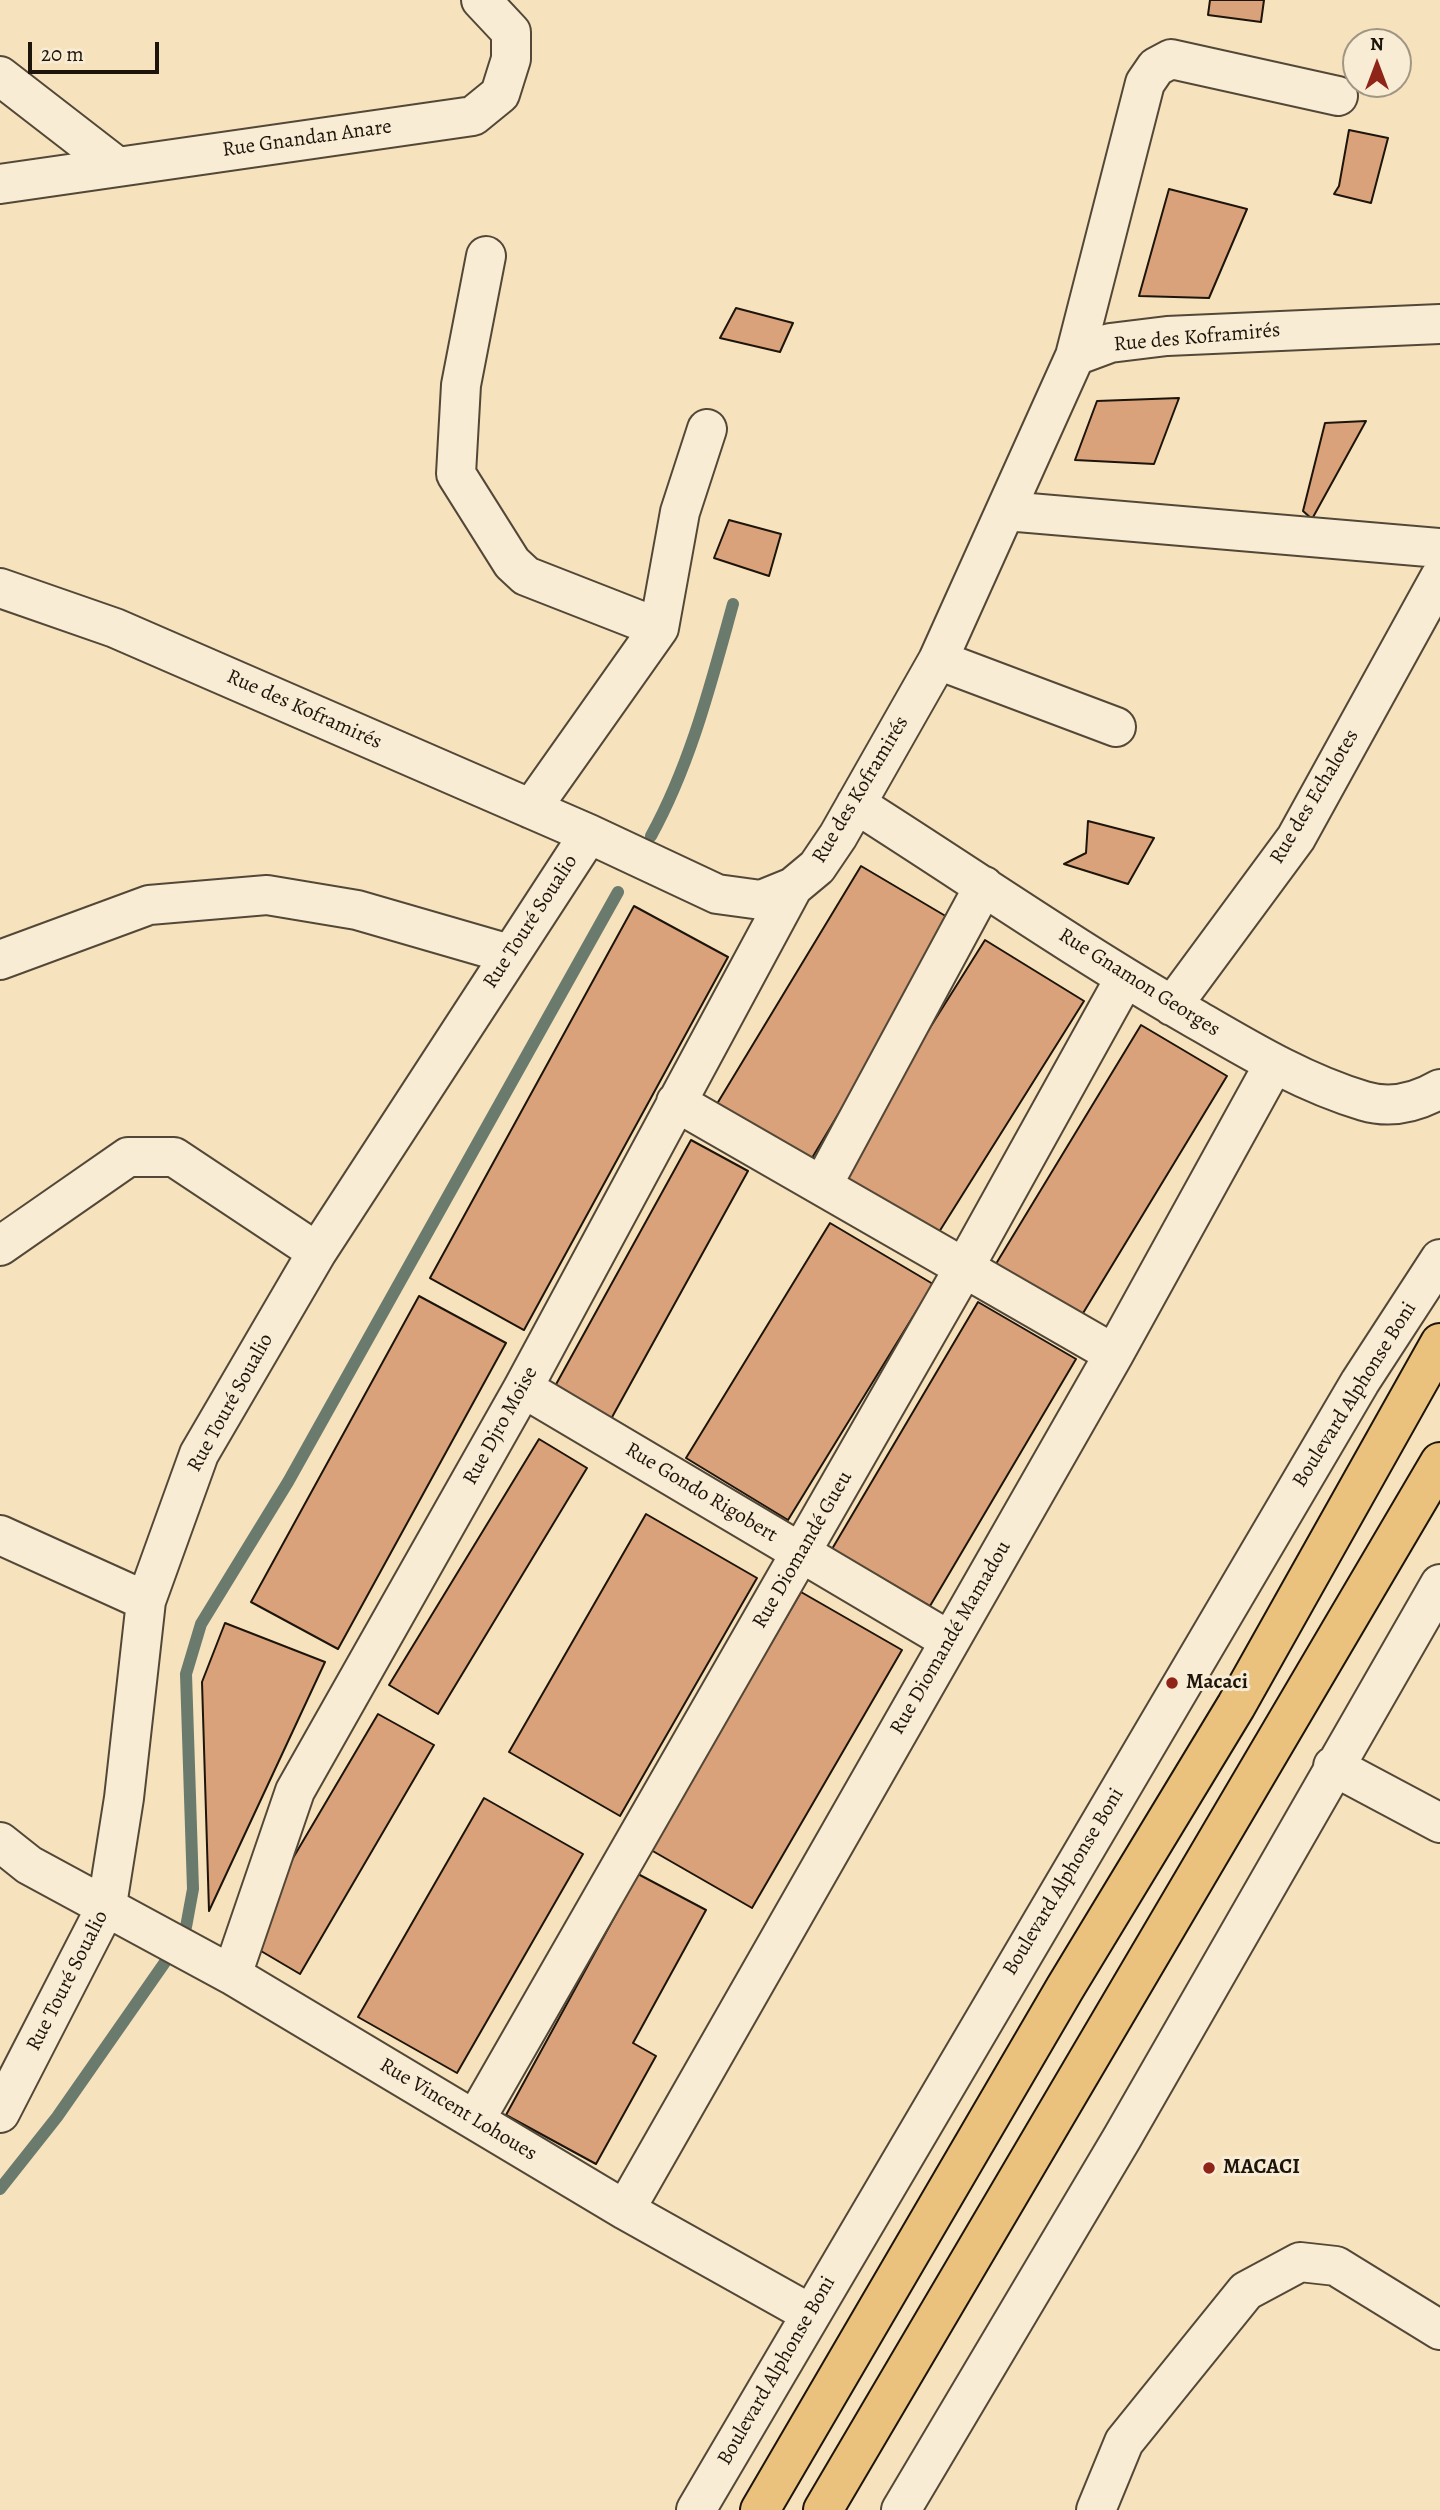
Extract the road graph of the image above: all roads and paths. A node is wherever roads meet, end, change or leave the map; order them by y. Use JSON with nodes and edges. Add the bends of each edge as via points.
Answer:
{"nodes":[{"id":1,"x":481,"y":0,"type":"edge"},
{"id":2,"x":0,"y":76,"type":"edge"},
{"id":3,"x":1338,"y":96,"type":"dead end"},
{"id":4,"x":115,"y":165,"type":"junction"},
{"id":5,"x":0,"y":184,"type":"edge"},
{"id":6,"x":486,"y":256,"type":"dead end"},
{"id":7,"x":1440,"y":324,"type":"edge"},
{"id":8,"x":1075,"y":356,"type":"junction"},
{"id":9,"x":706,"y":429,"type":"dead end"},
{"id":10,"x":1006,"y":511,"type":"junction"},
{"id":11,"x":1440,"y":548,"type":"edge"},
{"id":12,"x":1440,"y":577,"type":"edge"},
{"id":13,"x":0,"y":589,"type":"edge"},
{"id":14,"x":659,"y":628,"type":"junction"},
{"id":15,"x":938,"y":660,"type":"junction"},
{"id":16,"x":1116,"y":727,"type":"dead end"},
{"id":17,"x":856,"y":804,"type":"junction"},
{"id":18,"x":531,"y":809,"type":"junction"},
{"id":19,"x":589,"y":834,"type":"junction"},
{"id":20,"x":984,"y":886,"type":"junction"},
{"id":21,"x":793,"y":887,"type":"junction"},
{"id":22,"x":509,"y":954,"type":"junction"},
{"id":23,"x":0,"y":960,"type":"edge"},
{"id":24,"x":1125,"y":978,"type":"junction"},
{"id":25,"x":1172,"y":1006,"type":"junction"},
{"id":26,"x":1274,"y":1064,"type":"junction"},
{"id":27,"x":1440,"y":1089,"type":"edge"},
{"id":28,"x":676,"y":1102,"type":"junction"},
{"id":29,"x":822,"y":1186,"type":"junction"},
{"id":30,"x":0,"y":1246,"type":"edge"},
{"id":31,"x":317,"y":1252,"type":"junction"},
{"id":32,"x":1440,"y":1259,"type":"edge"},
{"id":33,"x":964,"y":1268,"type":"junction"},
{"id":34,"x":1440,"y":1343,"type":"edge"},
{"id":35,"x":1114,"y":1354,"type":"junction"},
{"id":36,"x":523,"y":1388,"type":"junction"},
{"id":37,"x":1440,"y":1462,"type":"edge"},
{"id":38,"x":0,"y":1535,"type":"edge"},
{"id":39,"x":802,"y":1552,"type":"junction"},
{"id":40,"x":1440,"y":1584,"type":"edge"},
{"id":41,"x":146,"y":1601,"type":"junction"},
{"id":42,"x":950,"y":1641,"type":"junction"},
{"id":43,"x":1333,"y":1766,"type":"junction"},
{"id":44,"x":1440,"y":1824,"type":"edge"},
{"id":45,"x":0,"y":1842,"type":"edge"},
{"id":46,"x":107,"y":1905,"type":"junction"},
{"id":47,"x":232,"y":1975,"type":"junction"},
{"id":48,"x":0,"y":2113,"type":"edge"},
{"id":49,"x":475,"y":2120,"type":"junction"},
{"id":50,"x":625,"y":2210,"type":"junction"},
{"id":51,"x":809,"y":2313,"type":"junction"},
{"id":52,"x":1440,"y":2330,"type":"edge"},
{"id":53,"x":710,"y":2505,"type":"edge"},
{"id":54,"x":760,"y":2510,"type":"edge"},
{"id":55,"x":823,"y":2510,"type":"edge"},
{"id":56,"x":901,"y":2510,"type":"edge"},
{"id":57,"x":1096,"y":2510,"type":"edge"}],
"edges":[{"from":1,"to":4,"type":"street","name":"Rue Gnandan Anare","via":[[511,32],[511,60],[500,94],[473,116]]},
{"from":2,"to":4,"type":"street"},
{"from":3,"to":8,"type":"street","via":[[1171,59],[1156,67],[1145,83]]},
{"from":4,"to":5,"type":"street","name":"Rue Gnandan Anare"},
{"from":6,"to":14,"type":"street","via":[[461,385],[456,474],[512,563],[526,576]]},
{"from":7,"to":8,"type":"street","name":"Rue des Koframirés","via":[[1167,336],[1110,343]]},
{"from":8,"to":10,"type":"street","name":"Rue des Koframirés"},
{"from":9,"to":14,"type":"street","via":[[680,512]]},
{"from":10,"to":11,"type":"street"},
{"from":10,"to":15,"type":"street","name":"Rue des Koframirés"},
{"from":12,"to":25,"type":"street","name":"Rue des Echalotes","via":[[1296,838]]},
{"from":13,"to":18,"type":"street","name":"Rue des Koframirés","via":[[115,628]]},
{"from":14,"to":18,"type":"street"},
{"from":15,"to":16,"type":"street"},
{"from":15,"to":17,"type":"street","name":"Rue des Koframirés"},
{"from":17,"to":20,"type":"street","name":"Rue Gnamon Georges"},
{"from":17,"to":21,"type":"street","name":"Rue des Koframirés","via":[[817,867]]},
{"from":18,"to":19,"type":"street","name":"Rue des Koframirés"},
{"from":19,"to":21,"type":"street","name":"Rue des Koframirés","via":[[717,894],[761,900]]},
{"from":19,"to":22,"type":"street","name":"Rue Touré Soualio"},
{"from":20,"to":24,"type":"street","name":"Rue Gnamon Georges"},
{"from":20,"to":29,"type":"street"},
{"from":21,"to":28,"type":"street","name":"Rue Djro Moise"},
{"from":22,"to":23,"type":"street","via":[[357,910],[267,895],[149,905]]},
{"from":22,"to":31,"type":"street","name":"Rue Touré Soualio"},
{"from":24,"to":25,"type":"street","name":"Rue Gnamon Georges"},
{"from":24,"to":33,"type":"street","name":"Rue Diomandé Gueu"},
{"from":25,"to":26,"type":"street","name":"Rue Gnamon Georges"},
{"from":26,"to":27,"type":"street","name":"Rue Gnamon Georges","via":[[1365,1101],[1396,1105],[1420,1101]]},
{"from":26,"to":35,"type":"street","name":"Rue Diomandé Mamadou"},
{"from":28,"to":29,"type":"street"},
{"from":28,"to":36,"type":"street","name":"Rue Djro Moise"},
{"from":29,"to":33,"type":"street"},
{"from":30,"to":31,"type":"street","via":[[128,1157],[174,1157]]},
{"from":31,"to":41,"type":"street","name":"Rue Touré Soualio","via":[[199,1454]]},
{"from":32,"to":51,"type":"street","name":"Boulevard Alphonse Boni","via":[[1360,1382]]},
{"from":33,"to":35,"type":"street"},
{"from":33,"to":39,"type":"street","name":"Rue Diomandé Gueu"},
{"from":34,"to":54,"type":"main road","via":[[1236,1706]]},
{"from":35,"to":42,"type":"street","name":"Rue Diomandé Mamadou"},
{"from":36,"to":39,"type":"street","name":"Rue Gondo Rigobert"},
{"from":36,"to":47,"type":"street","name":"Rue Djro Moise","via":[[295,1791]]},
{"from":37,"to":55,"type":"main road"},
{"from":38,"to":41,"type":"street"},
{"from":39,"to":42,"type":"street","name":"Rue Gondo Rigobert"},
{"from":39,"to":49,"type":"street","name":"Rue Diomandé Gueu"},
{"from":40,"to":43,"type":"street"},
{"from":41,"to":46,"type":"street","name":"Rue Touré Soualio"},
{"from":42,"to":50,"type":"street","name":"Rue Diomandé Mamadou"},
{"from":43,"to":44,"type":"street"},
{"from":43,"to":56,"type":"street","via":[[1122,2138]]},
{"from":45,"to":46,"type":"street","name":"Rue Vincent Lohoues","via":[[29,1866]]},
{"from":46,"to":47,"type":"street","name":"Rue Vincent Lohoues"},
{"from":46,"to":48,"type":"street","name":"Rue Touré Soualio"},
{"from":47,"to":49,"type":"street","name":"Rue Vincent Lohoues"},
{"from":49,"to":50,"type":"street","name":"Rue Vincent Lohoues"},
{"from":50,"to":51,"type":"street","name":"Rue Vincent Lohoues"},
{"from":51,"to":53,"type":"street","name":"Boulevard Alphonse Boni"},
{"from":52,"to":57,"type":"street","via":[[1336,2266],[1300,2262],[1246,2291],[1124,2442]]}]}
